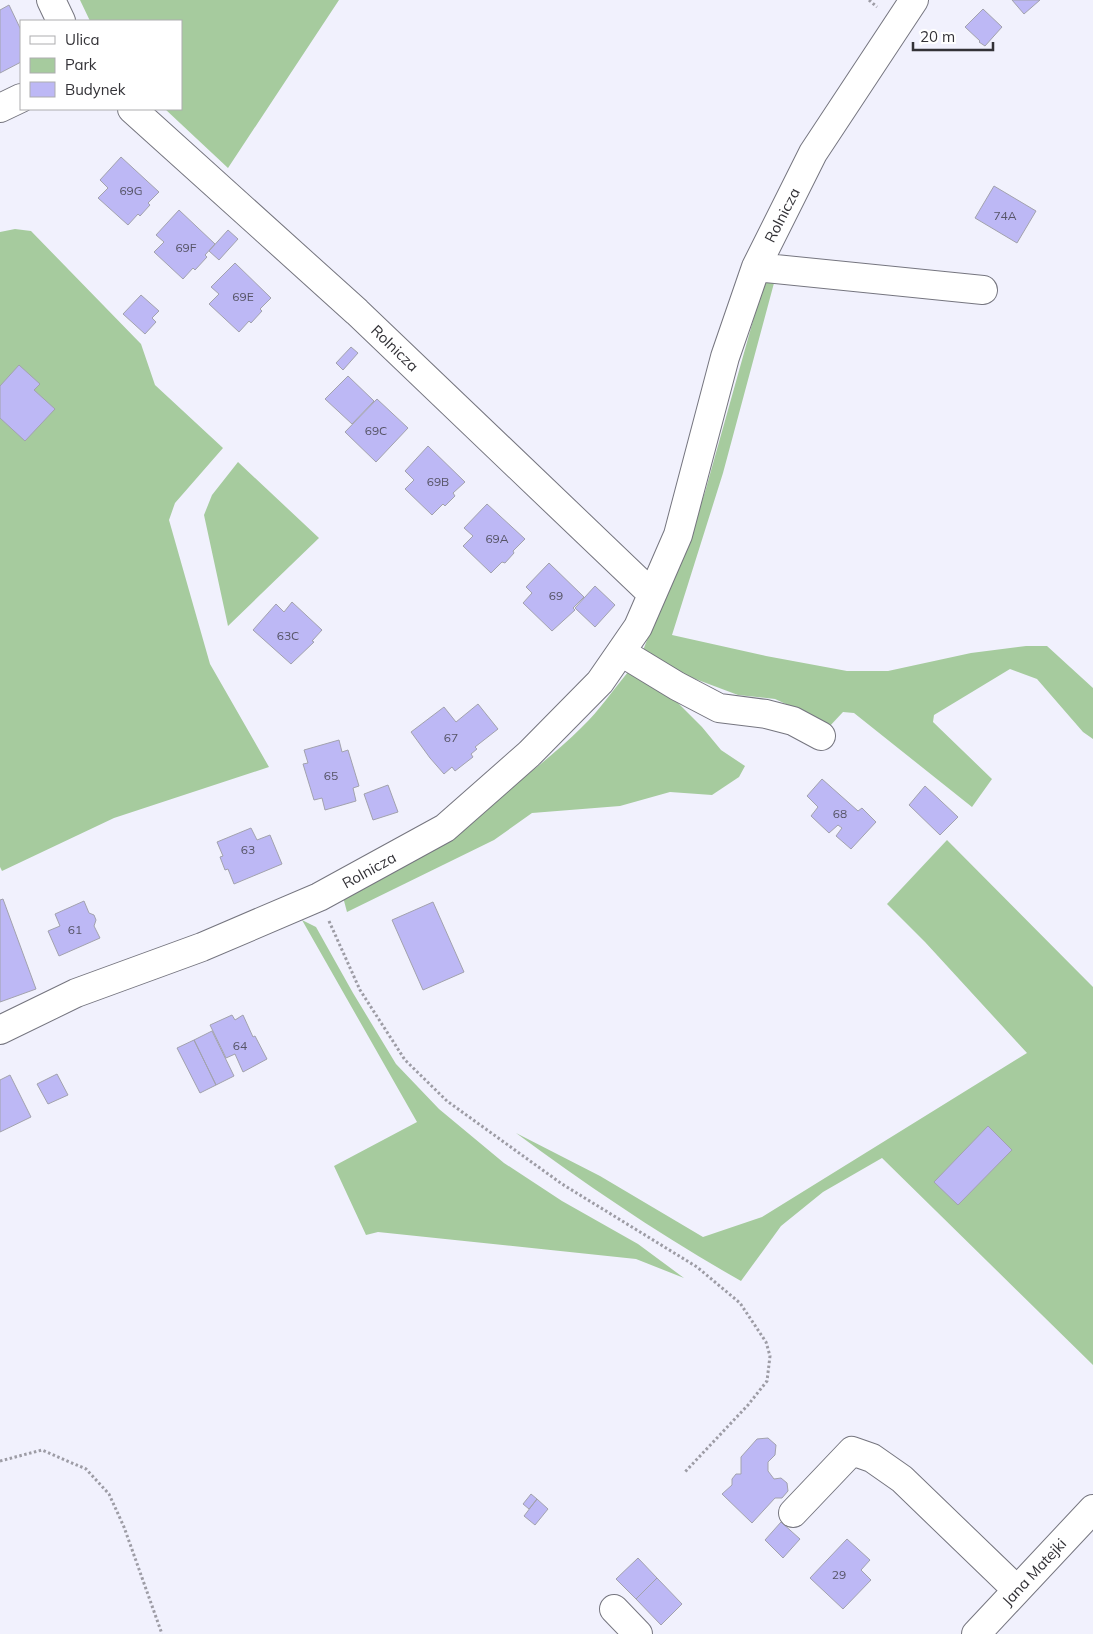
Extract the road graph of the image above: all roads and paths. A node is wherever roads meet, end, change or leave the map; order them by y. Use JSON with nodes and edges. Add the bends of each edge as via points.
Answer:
{"nodes":[{"id":1,"x":51,"y":0,"type":"edge"},
{"id":2,"x":914,"y":0,"type":"edge"},
{"id":3,"x":61,"y":20,"type":"edge"},
{"id":4,"x":20,"y":98,"type":"edge"},
{"id":5,"x":0,"y":108,"type":"edge"},
{"id":6,"x":133,"y":110,"type":"edge"},
{"id":7,"x":756,"y":268,"type":"junction"},
{"id":8,"x":983,"y":290,"type":"dead end"},
{"id":9,"x":652,"y":594,"type":"junction"},
{"id":10,"x":621,"y":652,"type":"junction"},
{"id":11,"x":821,"y":736,"type":"dead end"},
{"id":12,"x":319,"y":897,"type":"junction"},
{"id":13,"x":0,"y":1030,"type":"edge"},
{"id":14,"x":0,"y":1461,"type":"edge"},
{"id":15,"x":684,"y":1473,"type":"dead end"},
{"id":16,"x":1093,"y":1510,"type":"edge"},
{"id":17,"x":793,"y":1513,"type":"dead end"},
{"id":18,"x":1017,"y":1590,"type":"junction"},
{"id":19,"x":614,"y":1609,"type":"dead end"},
{"id":20,"x":162,"y":1634,"type":"edge"},
{"id":21,"x":638,"y":1634,"type":"edge"},
{"id":22,"x":976,"y":1634,"type":"edge"}],
"edges":[{"from":1,"to":3,"type":"street"},
{"from":2,"to":7,"type":"street","name":"Rolnicza","via":[[813,153]]},
{"from":4,"to":5,"type":"street"},
{"from":6,"to":9,"type":"street","name":"Rolnicza","via":[[356,312]]},
{"from":7,"to":8,"type":"street"},
{"from":7,"to":9,"type":"street","name":"Rolnicza","via":[[725,358],[678,536]]},
{"from":9,"to":10,"type":"street","name":"Rolnicza","via":[[638,626]]},
{"from":10,"to":11,"type":"street","via":[[719,708],[793,721]]},
{"from":10,"to":12,"type":"street","name":"Rolnicza","via":[[600,682],[542,741],[445,828]]},
{"from":12,"to":13,"type":"street","name":"Rolnicza","via":[[202,947],[76,993]]},
{"from":12,"to":15,"type":"path","via":[[360,990],[405,1060],[448,1101],[562,1184],[697,1267],[740,1303],[766,1342],[770,1356],[767,1381]]},
{"from":14,"to":20,"type":"path","via":[[42,1450],[86,1469],[109,1494],[124,1526]]},
{"from":16,"to":18,"type":"street","name":"Jana Matejki"},
{"from":17,"to":18,"type":"street","via":[[852,1451],[872,1458],[902,1480]]},
{"from":18,"to":22,"type":"street","name":"Jana Matejki"},
{"from":19,"to":21,"type":"street"}]}
